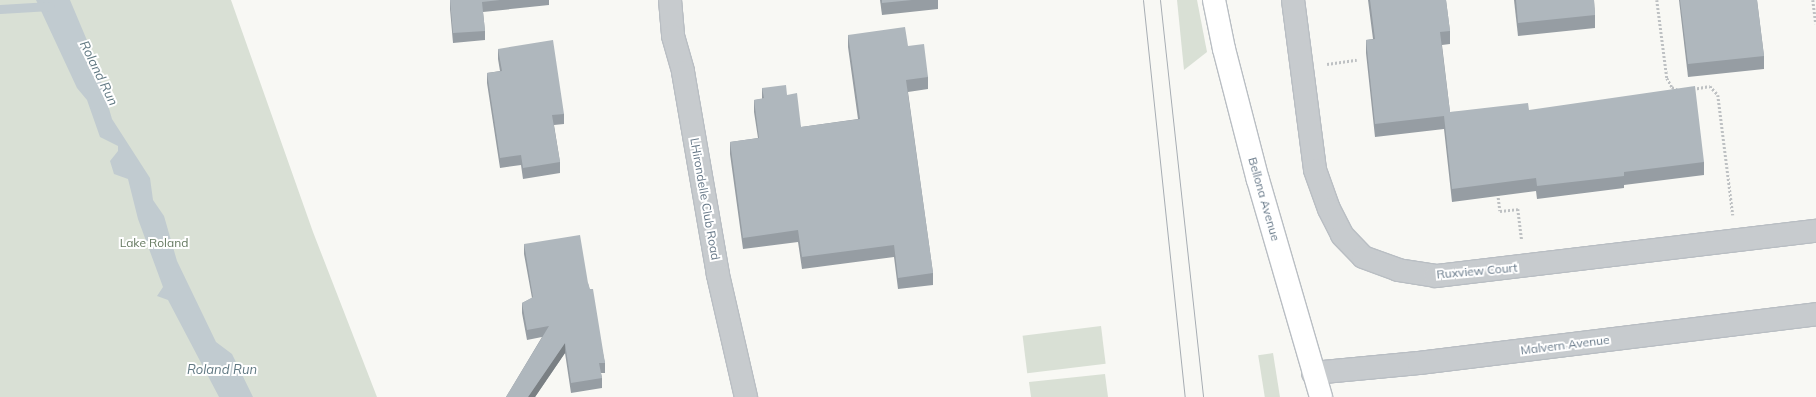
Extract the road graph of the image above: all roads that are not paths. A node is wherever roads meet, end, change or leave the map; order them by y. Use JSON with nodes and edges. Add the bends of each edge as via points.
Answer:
{"nodes":[{"id":1,"x":670,"y":0,"type":"edge"},
{"id":2,"x":1214,"y":0,"type":"edge"},
{"id":3,"x":1293,"y":0,"type":"edge"},
{"id":4,"x":1816,"y":231,"type":"edge"},
{"id":5,"x":1816,"y":314,"type":"edge"},
{"id":6,"x":1313,"y":373,"type":"junction"},
{"id":7,"x":746,"y":397,"type":"edge"},
{"id":8,"x":1321,"y":397,"type":"edge"}],
"edges":[{"from":1,"to":7,"type":"street","name":"LHirondelle Club Road","via":[[674,36],[683,72],[718,275]]},
{"from":2,"to":6,"type":"main road","name":"Bellona Avenue","via":[[1258,180]]},
{"from":3,"to":4,"type":"street","name":"Ruxview Court","via":[[1316,170],[1329,209],[1342,235],[1363,257],[1398,270],[1436,276]]},
{"from":5,"to":6,"type":"street","name":"Malvern Avenue","via":[[1427,362]]},
{"from":6,"to":8,"type":"main road","name":"Bellona Avenue"}]}
